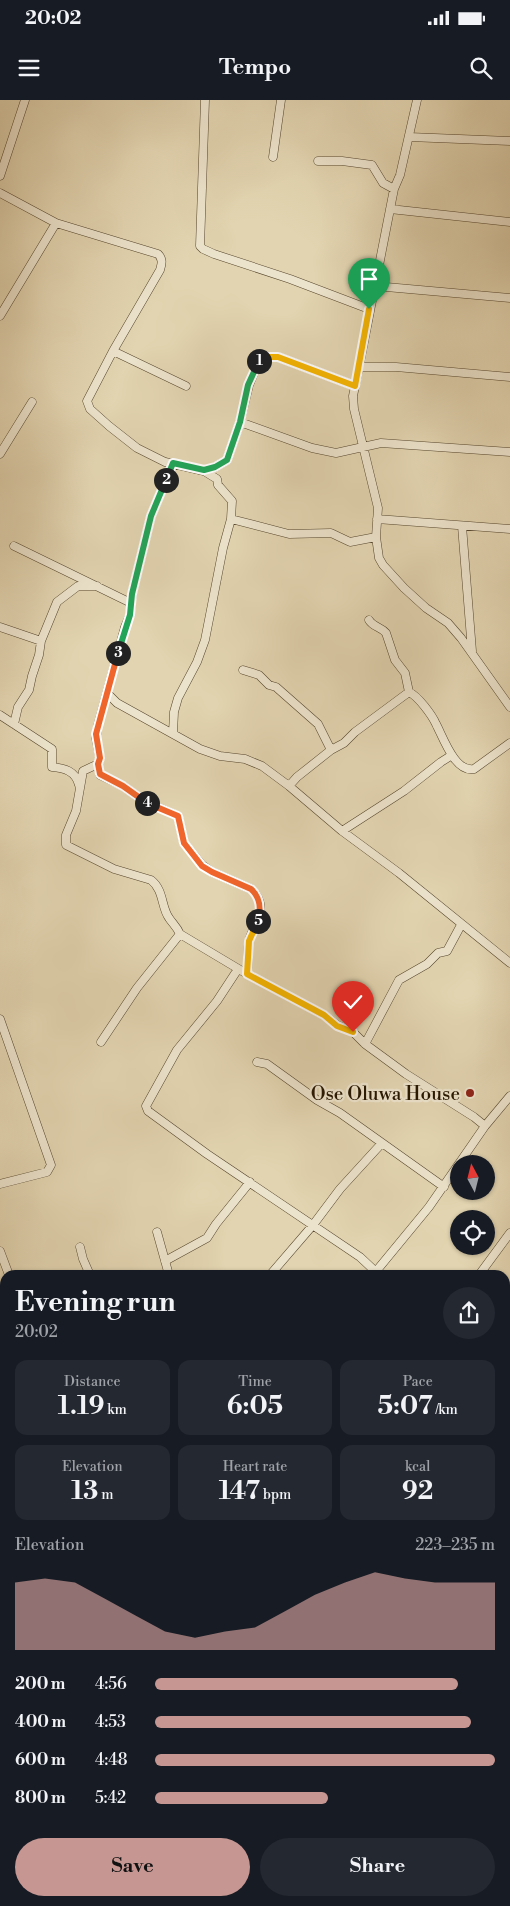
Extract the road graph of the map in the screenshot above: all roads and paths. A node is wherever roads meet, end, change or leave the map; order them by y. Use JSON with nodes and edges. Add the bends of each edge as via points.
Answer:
{"nodes":[{"id":1,"x":25,"y":100,"type":"edge"},
{"id":2,"x":205,"y":100,"type":"edge"},
{"id":3,"x":282,"y":100,"type":"edge"},
{"id":4,"x":417,"y":100,"type":"edge"},
{"id":5,"x":409,"y":137,"type":"junction"},
{"id":6,"x":510,"y":142,"type":"edge"},
{"id":7,"x":273,"y":157,"type":"dead end"},
{"id":8,"x":318,"y":161,"type":"dead end"},
{"id":9,"x":0,"y":176,"type":"edge"},
{"id":10,"x":394,"y":189,"type":"junction"},
{"id":11,"x":0,"y":193,"type":"edge"},
{"id":12,"x":390,"y":209,"type":"junction"},
{"id":13,"x":510,"y":222,"type":"edge"},
{"id":14,"x":56,"y":223,"type":"junction"},
{"id":15,"x":375,"y":286,"type":"junction"},
{"id":16,"x":510,"y":298,"type":"edge"},
{"id":17,"x":369,"y":309,"type":"junction"},
{"id":18,"x":0,"y":316,"type":"edge"},
{"id":19,"x":113,"y":351,"type":"junction"},
{"id":20,"x":358,"y":367,"type":"junction"},
{"id":21,"x":510,"y":377,"type":"edge"},
{"id":22,"x":186,"y":386,"type":"dead end"},
{"id":23,"x":355,"y":386,"type":"junction"},
{"id":24,"x":32,"y":402,"type":"dead end"},
{"id":25,"x":240,"y":422,"type":"junction"},
{"id":26,"x":363,"y":447,"type":"junction"},
{"id":27,"x":510,"y":452,"type":"edge"},
{"id":28,"x":0,"y":454,"type":"edge"},
{"id":29,"x":173,"y":463,"type":"junction"},
{"id":30,"x":204,"y":470,"type":"junction"},
{"id":31,"x":231,"y":519,"type":"junction"},
{"id":32,"x":377,"y":519,"type":"junction"},
{"id":33,"x":462,"y":526,"type":"junction"},
{"id":34,"x":510,"y":529,"type":"edge"},
{"id":35,"x":376,"y":537,"type":"junction"},
{"id":36,"x":14,"y":546,"type":"dead end"},
{"id":37,"x":97,"y":586,"type":"junction"},
{"id":38,"x":131,"y":603,"type":"junction"},
{"id":39,"x":368,"y":620,"type":"dead end"},
{"id":40,"x":0,"y":627,"type":"edge"},
{"id":41,"x":41,"y":641,"type":"junction"},
{"id":42,"x":472,"y":651,"type":"junction"},
{"id":43,"x":243,"y":670,"type":"dead end"},
{"id":44,"x":409,"y":692,"type":"junction"},
{"id":45,"x":107,"y":693,"type":"junction"},
{"id":46,"x":510,"y":707,"type":"edge"},
{"id":47,"x":0,"y":715,"type":"edge"},
{"id":48,"x":14,"y":724,"type":"junction"},
{"id":49,"x":173,"y":733,"type":"junction"},
{"id":50,"x":510,"y":743,"type":"edge"},
{"id":51,"x":332,"y":750,"type":"junction"},
{"id":52,"x":452,"y":756,"type":"junction"},
{"id":53,"x":98,"y":764,"type":"junction"},
{"id":54,"x":289,"y":786,"type":"junction"},
{"id":55,"x":80,"y":790,"type":"junction"},
{"id":56,"x":342,"y":831,"type":"junction"},
{"id":57,"x":462,"y":925,"type":"junction"},
{"id":58,"x":180,"y":934,"type":"junction"},
{"id":59,"x":510,"y":964,"type":"edge"},
{"id":60,"x":238,"y":969,"type":"junction"},
{"id":61,"x":247,"y":974,"type":"junction"},
{"id":62,"x":0,"y":1019,"type":"edge"},
{"id":63,"x":101,"y":1042,"type":"dead end"},
{"id":64,"x":365,"y":1044,"type":"junction"},
{"id":65,"x":257,"y":1062,"type":"dead end"},
{"id":66,"x":510,"y":1096,"type":"edge"},
{"id":67,"x":485,"y":1126,"type":"junction"},
{"id":68,"x":382,"y":1142,"type":"junction"},
{"id":69,"x":250,"y":1182,"type":"junction"},
{"id":70,"x":0,"y":1184,"type":"edge"},
{"id":71,"x":444,"y":1187,"type":"junction"},
{"id":72,"x":313,"y":1225,"type":"junction"},
{"id":73,"x":156,"y":1232,"type":"dead end"},
{"id":74,"x":510,"y":1233,"type":"edge"},
{"id":75,"x":80,"y":1246,"type":"dead end"},
{"id":76,"x":0,"y":1251,"type":"edge"},
{"id":77,"x":165,"y":1261,"type":"junction"},
{"id":78,"x":7,"y":1270,"type":"edge"},
{"id":79,"x":88,"y":1270,"type":"edge"},
{"id":80,"x":168,"y":1270,"type":"edge"},
{"id":81,"x":274,"y":1270,"type":"edge"},
{"id":82,"x":371,"y":1270,"type":"edge"},
{"id":83,"x":377,"y":1270,"type":"edge"},
{"id":84,"x":483,"y":1270,"type":"edge"}],
"edges":[{"from":1,"to":9,"type":"street"},
{"from":2,"to":17,"type":"street","via":[[200,246],[214,254]]},
{"from":3,"to":7,"type":"street"},
{"from":4,"to":5,"type":"street"},
{"from":5,"to":6,"type":"street"},
{"from":5,"to":10,"type":"street"},
{"from":8,"to":10,"type":"street","via":[[372,165],[383,183]]},
{"from":10,"to":12,"type":"street"},
{"from":11,"to":14,"type":"street"},
{"from":12,"to":13,"type":"street"},
{"from":12,"to":15,"type":"street"},
{"from":14,"to":18,"type":"street"},
{"from":14,"to":19,"type":"street","via":[[158,254],[162,258],[160,270]]},
{"from":15,"to":16,"type":"street"},
{"from":15,"to":17,"type":"street"},
{"from":17,"to":20,"type":"street"},
{"from":19,"to":22,"type":"street"},
{"from":19,"to":29,"type":"street","via":[[87,402],[88,406],[138,448]]},
{"from":20,"to":21,"type":"street"},
{"from":20,"to":23,"type":"street"},
{"from":23,"to":25,"type":"street","via":[[278,357],[265,357],[259,361],[248,385]]},
{"from":23,"to":26,"type":"street","via":[[354,409]]},
{"from":24,"to":28,"type":"street"},
{"from":25,"to":26,"type":"street","via":[[303,445],[336,453]]},
{"from":25,"to":30,"type":"street","via":[[227,460]]},
{"from":26,"to":27,"type":"street","via":[[381,443]]},
{"from":26,"to":32,"type":"street","via":[[374,487]]},
{"from":29,"to":30,"type":"street"},
{"from":29,"to":38,"type":"street","via":[[151,516]]},
{"from":30,"to":31,"type":"street","via":[[215,476],[218,485],[232,500]]},
{"from":31,"to":35,"type":"street","via":[[290,534],[331,533],[350,542]]},
{"from":31,"to":49,"type":"street","via":[[205,640],[175,705]]},
{"from":32,"to":33,"type":"street"},
{"from":32,"to":35,"type":"street"},
{"from":33,"to":34,"type":"street"},
{"from":33,"to":42,"type":"street"},
{"from":35,"to":42,"type":"street","via":[[383,566],[426,608],[448,623]]},
{"from":36,"to":37,"type":"street"},
{"from":37,"to":38,"type":"street"},
{"from":37,"to":41,"type":"street","via":[[78,586],[57,602]]},
{"from":38,"to":45,"type":"street"},
{"from":39,"to":44,"type":"street","via":[[386,633],[395,660],[405,673]]},
{"from":40,"to":41,"type":"street"},
{"from":41,"to":48,"type":"street","via":[[29,690],[18,707]]},
{"from":42,"to":46,"type":"street"},
{"from":43,"to":51,"type":"street","via":[[259,675],[276,687],[318,724]]},
{"from":44,"to":51,"type":"street"},
{"from":44,"to":52,"type":"street","via":[[418,698],[436,722]]},
{"from":45,"to":49,"type":"street","via":[[116,703]]},
{"from":45,"to":53,"type":"street","via":[[96,734]]},
{"from":47,"to":48,"type":"street"},
{"from":48,"to":55,"type":"street","via":[[49,746],[52,749],[52,767],[66,768],[77,777]]},
{"from":49,"to":54,"type":"street","via":[[200,749],[254,762]]},
{"from":50,"to":52,"type":"street","via":[[474,769],[464,768]]},
{"from":51,"to":54,"type":"street"},
{"from":52,"to":56,"type":"street"},
{"from":53,"to":55,"type":"street","via":[[83,771]]},
{"from":53,"to":61,"type":"street","via":[[100,774],[144,801],[178,816],[184,843],[202,866],[255,892],[260,906],[256,928],[249,941]]},
{"from":54,"to":56,"type":"street"},
{"from":55,"to":58,"type":"street","via":[[66,845],[114,869],[154,882],[169,918]]},
{"from":56,"to":57,"type":"street"},
{"from":57,"to":59,"type":"street"},
{"from":57,"to":64,"type":"street","via":[[447,951],[438,953],[427,964],[399,980]]},
{"from":58,"to":60,"type":"street"},
{"from":58,"to":63,"type":"street","via":[[141,983]]},
{"from":60,"to":61,"type":"street"},
{"from":60,"to":69,"type":"street","via":[[177,1050],[146,1106]]},
{"from":61,"to":64,"type":"street","via":[[353,1032]]},
{"from":62,"to":70,"type":"street","via":[[50,1165],[47,1172]]},
{"from":64,"to":67,"type":"street"},
{"from":65,"to":68,"type":"street","via":[[266,1064]]},
{"from":66,"to":67,"type":"street"},
{"from":67,"to":71,"type":"street"},
{"from":68,"to":71,"type":"street"},
{"from":68,"to":72,"type":"street"},
{"from":69,"to":72,"type":"street"},
{"from":69,"to":77,"type":"street","via":[[207,1238]]},
{"from":71,"to":83,"type":"street"},
{"from":72,"to":81,"type":"street"},
{"from":72,"to":82,"type":"street","via":[[360,1257]]},
{"from":73,"to":77,"type":"street"},
{"from":74,"to":84,"type":"street"},
{"from":75,"to":79,"type":"street"},
{"from":76,"to":78,"type":"street"},
{"from":77,"to":80,"type":"street"}]}
